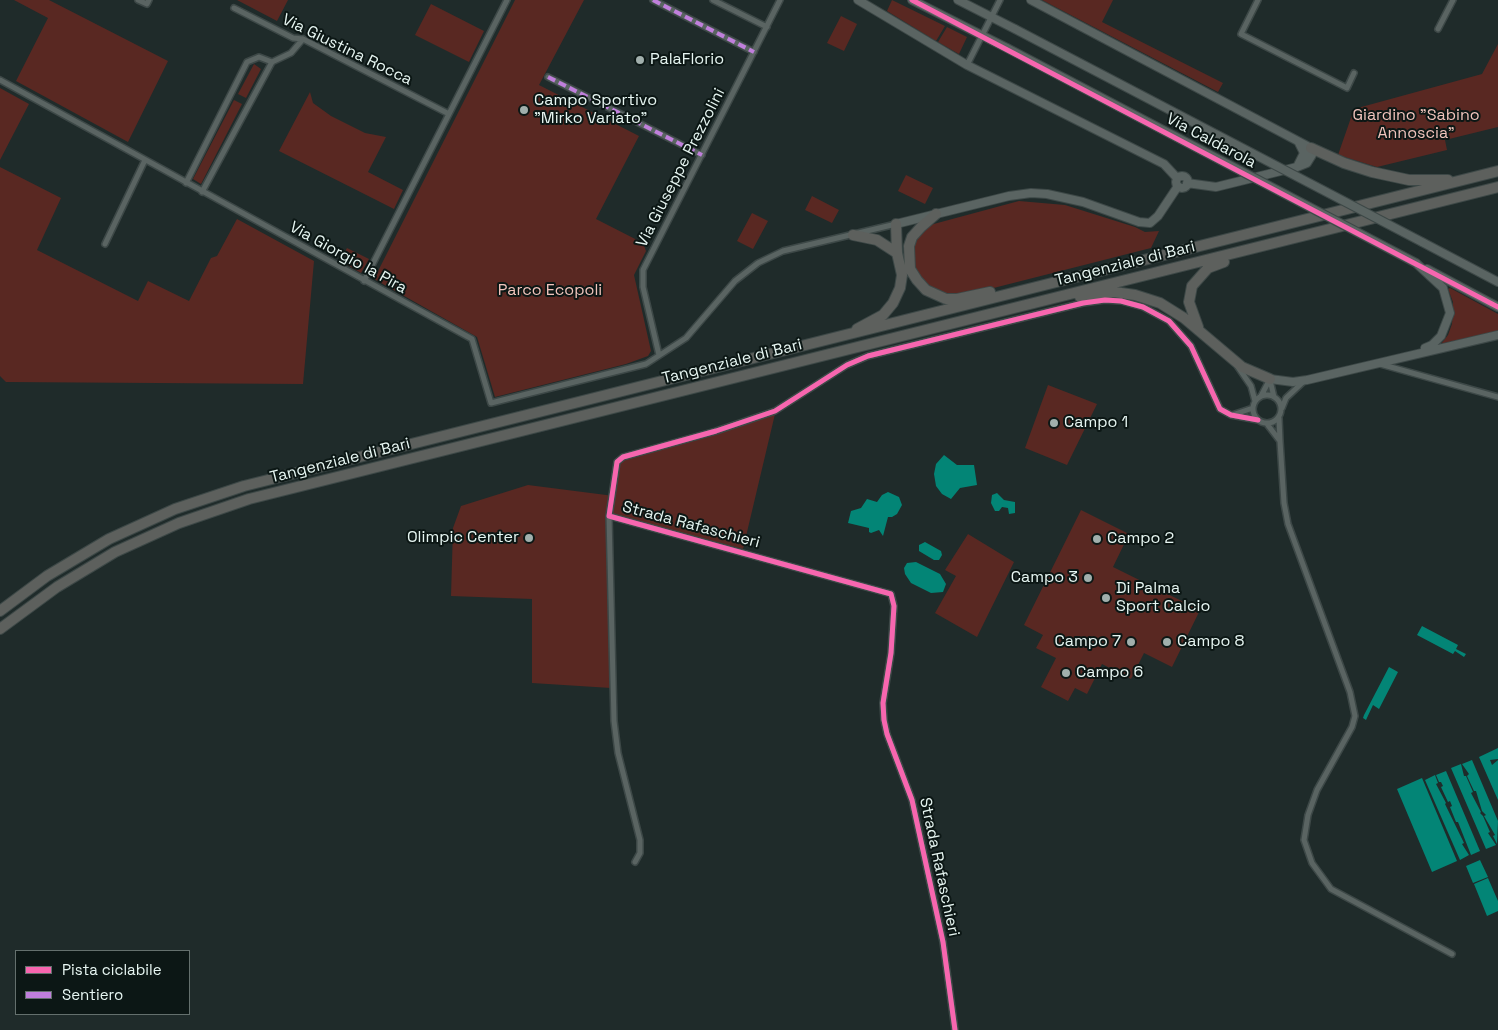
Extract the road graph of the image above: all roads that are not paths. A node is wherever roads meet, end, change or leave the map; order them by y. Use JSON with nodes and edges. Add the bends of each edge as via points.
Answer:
{"nodes":[{"id":1,"x":138,"y":0,"type":"edge"},
{"id":2,"x":149,"y":0,"type":"edge"},
{"id":3,"x":507,"y":0,"type":"edge"},
{"id":4,"x":653,"y":0,"type":"edge"},
{"id":5,"x":713,"y":0,"type":"edge"},
{"id":6,"x":780,"y":0,"type":"edge"},
{"id":7,"x":858,"y":0,"type":"edge"},
{"id":8,"x":912,"y":0,"type":"edge"},
{"id":9,"x":958,"y":0,"type":"edge"},
{"id":10,"x":1000,"y":0,"type":"edge"},
{"id":11,"x":1031,"y":0,"type":"edge"},
{"id":12,"x":1258,"y":0,"type":"edge"},
{"id":13,"x":1453,"y":0,"type":"edge"},
{"id":14,"x":234,"y":8,"type":"dead end"},
{"id":15,"x":992,"y":17,"type":"junction"},
{"id":16,"x":767,"y":27,"type":"junction"},
{"id":17,"x":1438,"y":29,"type":"dead end"},
{"id":18,"x":982,"y":36,"type":"junction"},
{"id":19,"x":303,"y":39,"type":"junction"},
{"id":20,"x":754,"y":52,"type":"junction"},
{"id":21,"x":272,"y":62,"type":"junction"},
{"id":22,"x":967,"y":65,"type":"junction"},
{"id":23,"x":1354,"y":73,"type":"dead end"},
{"id":24,"x":548,"y":77,"type":"dead end"},
{"id":25,"x":0,"y":80,"type":"edge"},
{"id":26,"x":449,"y":114,"type":"junction"},
{"id":27,"x":1298,"y":141,"type":"junction"},
{"id":28,"x":1311,"y":148,"type":"junction"},
{"id":29,"x":702,"y":155,"type":"junction"},
{"id":30,"x":145,"y":160,"type":"junction"},
{"id":31,"x":1297,"y":167,"type":"junction"},
{"id":32,"x":1498,"y":171,"type":"edge"},
{"id":33,"x":1462,"y":180,"type":"junction"},
{"id":34,"x":1177,"y":182,"type":"junction"},
{"id":35,"x":186,"y":183,"type":"junction"},
{"id":36,"x":1498,"y":187,"type":"edge"},
{"id":37,"x":1498,"y":190,"type":"edge"},
{"id":38,"x":202,"y":192,"type":"junction"},
{"id":39,"x":1471,"y":193,"type":"junction"},
{"id":40,"x":936,"y":214,"type":"junction"},
{"id":41,"x":896,"y":224,"type":"junction"},
{"id":42,"x":852,"y":235,"type":"junction"},
{"id":43,"x":105,"y":244,"type":"dead end"},
{"id":44,"x":1267,"y":245,"type":"junction"},
{"id":45,"x":908,"y":246,"type":"junction"},
{"id":46,"x":897,"y":253,"type":"junction"},
{"id":47,"x":1416,"y":263,"type":"junction"},
{"id":48,"x":364,"y":281,"type":"junction"},
{"id":49,"x":1498,"y":282,"type":"edge"},
{"id":50,"x":1038,"y":286,"type":"junction"},
{"id":51,"x":1041,"y":300,"type":"junction"},
{"id":52,"x":1498,"y":307,"type":"edge"},
{"id":53,"x":1203,"y":334,"type":"junction"},
{"id":54,"x":845,"y":335,"type":"junction"},
{"id":55,"x":1498,"y":335,"type":"edge"},
{"id":56,"x":659,"y":355,"type":"junction"},
{"id":57,"x":1402,"y":357,"type":"junction"},
{"id":58,"x":1231,"y":359,"type":"junction"},
{"id":59,"x":1377,"y":363,"type":"junction"},
{"id":60,"x":1270,"y":379,"type":"junction"},
{"id":61,"x":1307,"y":380,"type":"junction"},
{"id":62,"x":1261,"y":396,"type":"junction"},
{"id":63,"x":1274,"y":396,"type":"junction"},
{"id":64,"x":1498,"y":397,"type":"edge"},
{"id":65,"x":1255,"y":401,"type":"junction"},
{"id":66,"x":1252,"y":408,"type":"junction"},
{"id":67,"x":1282,"y":409,"type":"junction"},
{"id":68,"x":1231,"y":415,"type":"junction"},
{"id":69,"x":1279,"y":418,"type":"junction"},
{"id":70,"x":1258,"y":420,"type":"junction"},
{"id":71,"x":1267,"y":424,"type":"junction"},
{"id":72,"x":1280,"y":441,"type":"junction"},
{"id":73,"x":609,"y":516,"type":"junction"},
{"id":74,"x":0,"y":611,"type":"edge"},
{"id":75,"x":0,"y":630,"type":"edge"},
{"id":76,"x":635,"y":862,"type":"dead end"},
{"id":77,"x":1452,"y":954,"type":"dead end"},
{"id":78,"x":955,"y":1030,"type":"edge"}],
"edges":[{"from":1,"to":2,"type":"street","via":[[147,4]]},
{"from":3,"to":26,"type":"street"},
{"from":4,"to":20,"type":"street"},
{"from":5,"to":16,"type":"street"},
{"from":6,"to":16,"type":"street","name":"Via Giuseppe Prezzolini"},
{"from":7,"to":22,"type":"street"},
{"from":8,"to":18,"type":"street","name":"Via Caldarola"},
{"from":9,"to":15,"type":"street","name":"Via Caldarola"},
{"from":10,"to":15,"type":"street"},
{"from":11,"to":27,"type":"street"},
{"from":12,"to":23,"type":"street","via":[[1241,34],[1347,88]]},
{"from":13,"to":17,"type":"street"},
{"from":14,"to":19,"type":"street","name":"Via Giustina Rocca","via":[[293,38]]},
{"from":15,"to":18,"type":"street"},
{"from":15,"to":49,"type":"street","name":"Via Caldarola","bridge":true},
{"from":16,"to":20,"type":"street","name":"Via Giuseppe Prezzolini"},
{"from":18,"to":22,"type":"street"},
{"from":18,"to":47,"type":"street","name":"Via Caldarola","bridge":true},
{"from":19,"to":21,"type":"street","via":[[291,53]]},
{"from":19,"to":26,"type":"street","name":"Via Giustina Rocca"},
{"from":20,"to":29,"type":"street","name":"Via Giuseppe Prezzolini"},
{"from":21,"to":35,"type":"street","via":[[259,56],[247,62]]},
{"from":21,"to":38,"type":"street"},
{"from":22,"to":34,"type":"street","via":[[1164,164]]},
{"from":24,"to":29,"type":"street"},
{"from":25,"to":30,"type":"street","name":"Via Giorgio la Pira"},
{"from":26,"to":48,"type":"street"},
{"from":27,"to":28,"type":"street"},
{"from":27,"to":31,"type":"street","via":[[1304,153]]},
{"from":28,"to":31,"type":"street","via":[[1312,156],[1307,163]]},
{"from":28,"to":33,"type":"highway","via":[[1344,163],[1409,180]]},
{"from":29,"to":56,"type":"street","name":"Via Giuseppe Prezzolini","via":[[642,274]]},
{"from":30,"to":35,"type":"street","name":"Via Giorgio la Pira"},
{"from":30,"to":43,"type":"street"},
{"from":31,"to":34,"type":"street","via":[[1216,187],[1187,183],[1183,187]]},
{"from":32,"to":33,"type":"highway","name":"Tangenziale di Bari"},
{"from":33,"to":50,"type":"highway","name":"Tangenziale di Bari"},
{"from":34,"to":40,"type":"street","via":[[1158,216],[1150,222],[1139,222],[1076,200],[1031,193]]},
{"from":35,"to":38,"type":"street","name":"Via Giorgio la Pira"},
{"from":36,"to":39,"type":"highway","name":"Tangenziale di Bari"},
{"from":37,"to":39,"type":"highway"},
{"from":38,"to":48,"type":"street","name":"Via Giorgio la Pira"},
{"from":39,"to":44,"type":"highway","name":"Tangenziale di Bari"},
{"from":40,"to":41,"type":"street"},
{"from":40,"to":45,"type":"highway","via":[[921,226]]},
{"from":41,"to":42,"type":"street"},
{"from":41,"to":45,"type":"highway","via":[[905,233]]},
{"from":41,"to":46,"type":"highway"},
{"from":42,"to":46,"type":"highway","via":[[877,240]]},
{"from":42,"to":56,"type":"street","via":[[783,251],[758,262],[735,280],[686,338]]},
{"from":44,"to":51,"type":"highway","name":"Tangenziale di Bari"},
{"from":44,"to":53,"type":"highway","via":[[1258,253],[1208,268],[1198,276],[1189,302],[1195,324]]},
{"from":45,"to":50,"type":"highway","via":[[910,269],[926,290],[940,297],[957,299],[996,290]]},
{"from":46,"to":54,"type":"highway","via":[[902,275],[893,303],[883,315]]},
{"from":47,"to":52,"type":"street","name":"Via Caldarola"},
{"from":47,"to":57,"type":"street","via":[[1443,288],[1450,313],[1444,331],[1432,345]]},
{"from":48,"to":56,"type":"street","name":"Via Giorgio la Pira","via":[[472,339],[491,403],[646,364]]},
{"from":50,"to":54,"type":"highway","name":"Tangenziale di Bari"},
{"from":51,"to":53,"type":"highway","via":[[1114,292],[1135,295],[1160,303]]},
{"from":51,"to":75,"type":"highway","name":"Tangenziale di Bari","via":[[304,485],[212,511],[147,537],[91,565],[57,586]]},
{"from":53,"to":58,"type":"highway"},
{"from":54,"to":74,"type":"highway","name":"Tangenziale di Bari","via":[[209,497],[109,539],[47,576]]},
{"from":55,"to":57,"type":"street"},
{"from":57,"to":59,"type":"street"},
{"from":58,"to":60,"type":"highway","via":[[1242,368]]},
{"from":58,"to":65,"type":"street","via":[[1251,386]]},
{"from":59,"to":61,"type":"street"},
{"from":59,"to":64,"type":"street"},
{"from":60,"to":61,"type":"street"},
{"from":60,"to":62,"type":"street"},
{"from":60,"to":63,"type":"street"},
{"from":61,"to":67,"type":"street","via":[[1290,392]]},
{"from":62,"to":63,"type":"street"},
{"from":62,"to":65,"type":"street"},
{"from":63,"to":67,"type":"street"},
{"from":65,"to":66,"type":"street"},
{"from":66,"to":68,"type":"street"},
{"from":66,"to":70,"type":"street"},
{"from":67,"to":69,"type":"street"},
{"from":68,"to":70,"type":"street"},
{"from":68,"to":73,"type":"street","name":"Strada Rafaschieri","via":[[1218,405],[1191,346],[1169,321],[1143,307],[1121,301],[1083,303],[868,356],[847,365],[775,411],[623,457],[617,462]]},
{"from":69,"to":71,"type":"street"},
{"from":69,"to":72,"type":"street"},
{"from":70,"to":71,"type":"street"},
{"from":71,"to":72,"type":"street"},
{"from":72,"to":77,"type":"street","via":[[1288,524],[1350,692],[1355,716],[1317,790],[1304,840],[1312,863],[1331,889]]},
{"from":73,"to":76,"type":"street","name":"Strada Rafaschieri","via":[[614,721],[618,753],[640,840],[640,854]]},
{"from":73,"to":78,"type":"street","name":"Strada Rafaschieri","via":[[891,594],[894,606],[892,653],[884,703],[886,734],[912,800],[943,942]]}]}
